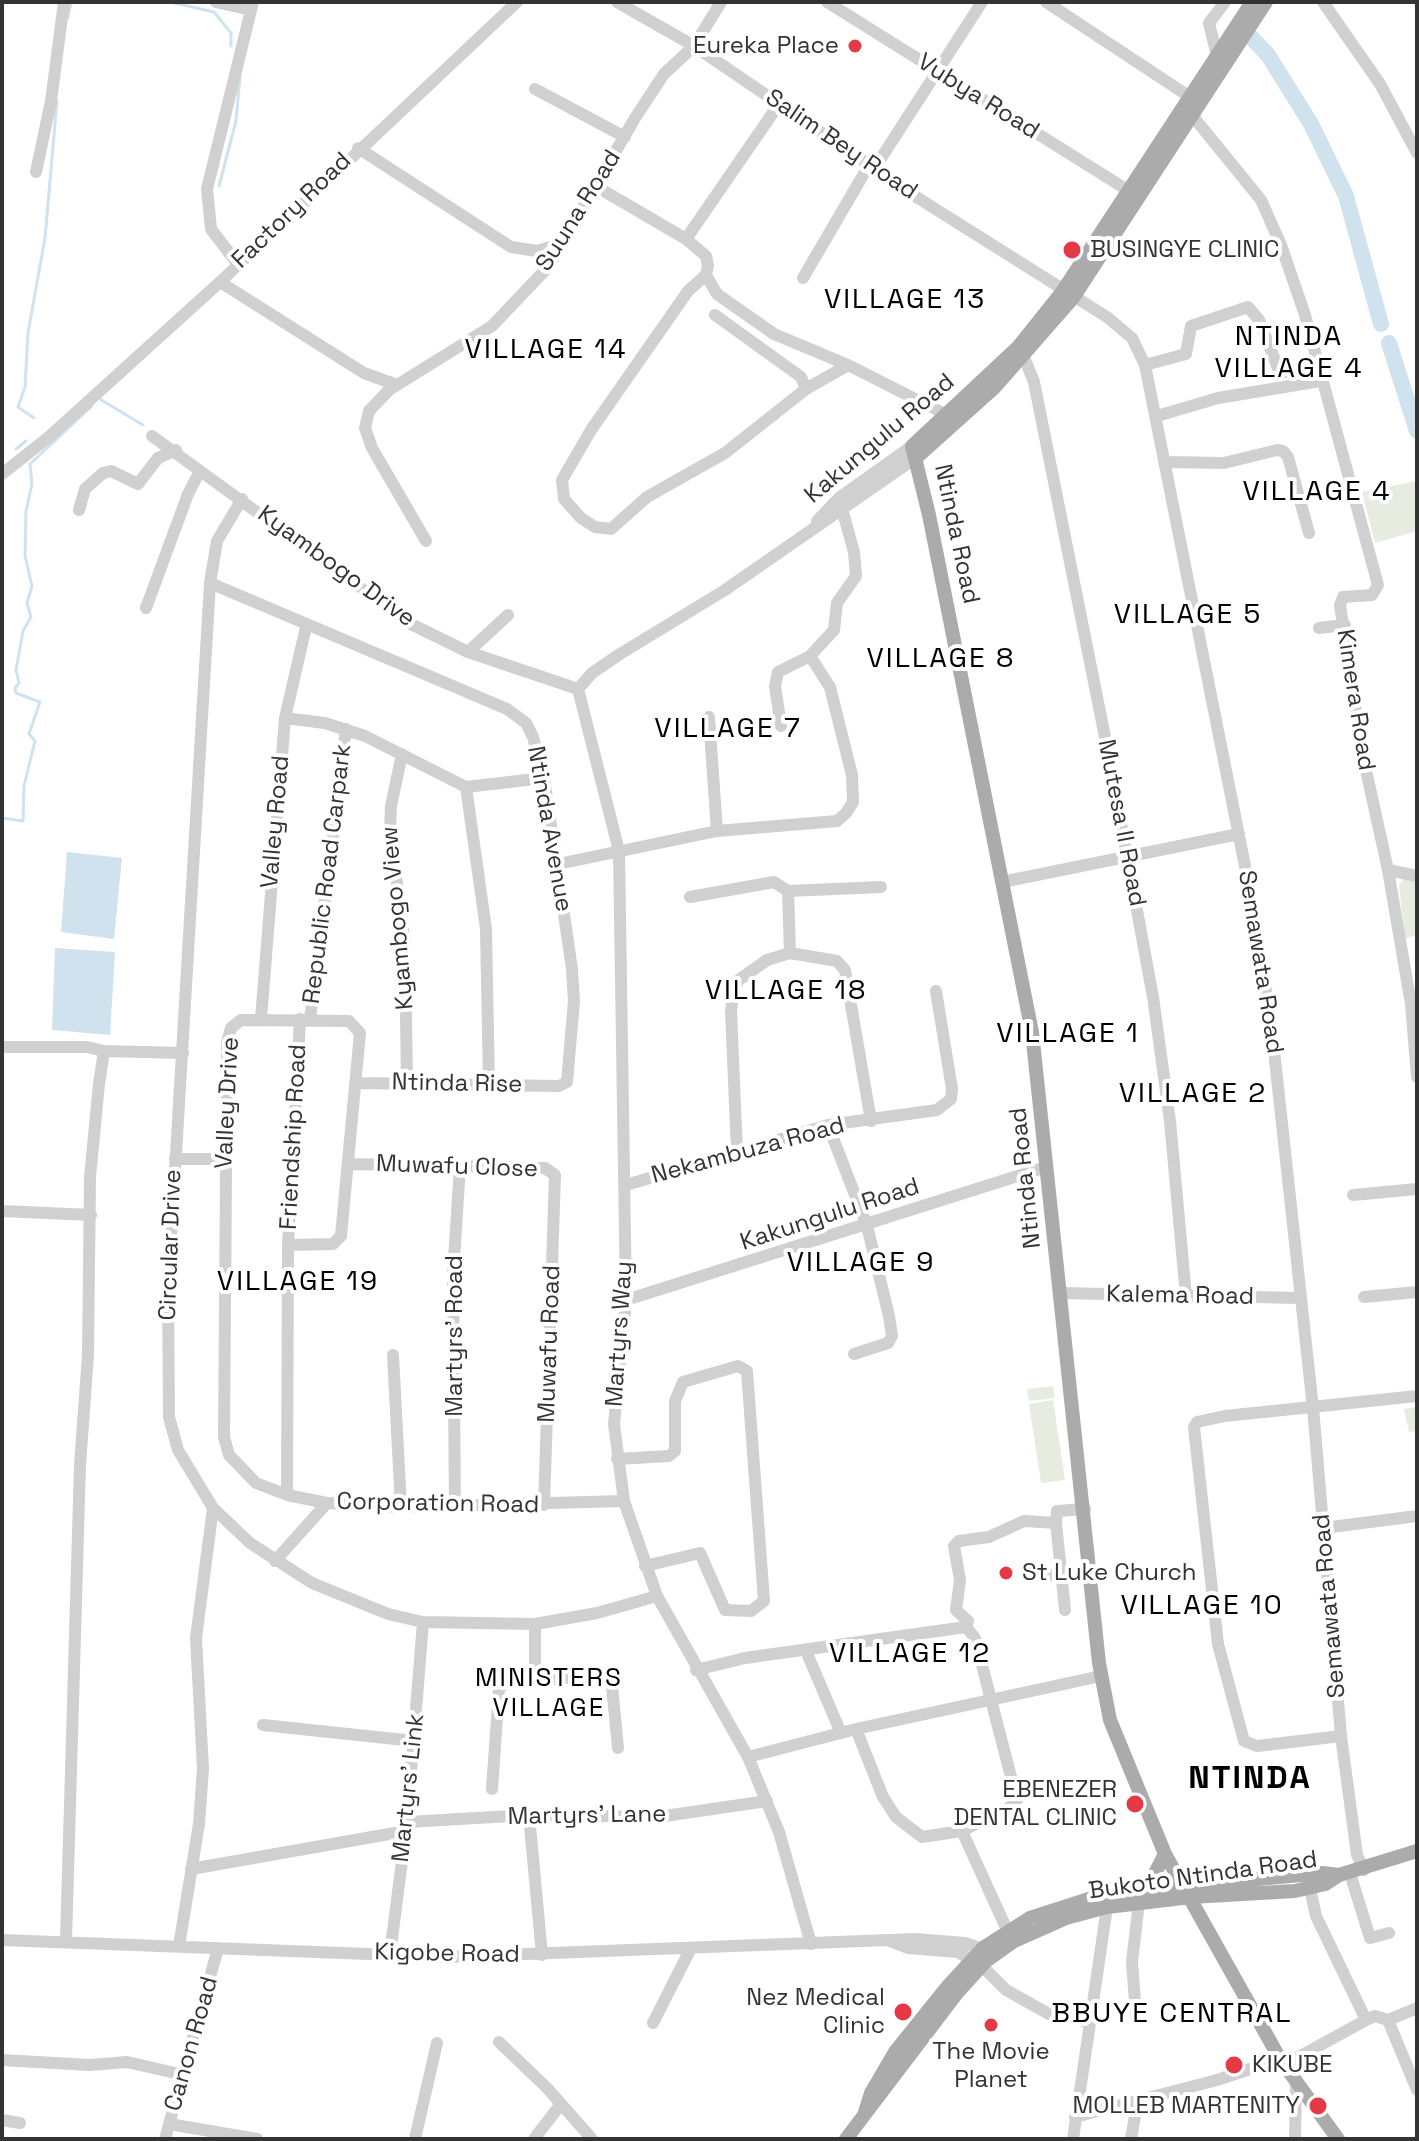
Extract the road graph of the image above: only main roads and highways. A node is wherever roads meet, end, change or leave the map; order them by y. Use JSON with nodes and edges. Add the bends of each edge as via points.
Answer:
{"nodes":[{"id":1,"x":1252,"y":2,"type":"edge"},
{"id":2,"x":1266,"y":2,"type":"edge"},
{"id":3,"x":1189,"y":106,"type":"junction"},
{"id":4,"x":1068,"y":295,"type":"junction"},
{"id":5,"x":915,"y":452,"type":"joint"},
{"id":6,"x":1417,"y":1851,"type":"edge"},
{"id":7,"x":1165,"y":1854,"type":"junction"},
{"id":8,"x":1351,"y":1873,"type":"junction"},
{"id":9,"x":1187,"y":1891,"type":"junction"},
{"id":10,"x":1138,"y":1896,"type":"junction"},
{"id":11,"x":983,"y":1958,"type":"junction"},
{"id":12,"x":846,"y":2139,"type":"edge"},
{"id":13,"x":1338,"y":2139,"type":"edge"}],
"edges":[{"from":1,"to":3,"type":"main road"},
{"from":2,"to":3,"type":"main road"},
{"from":3,"to":4,"type":"main road"},
{"from":3,"to":4,"type":"main road","via":[[1129,191]]},
{"from":4,"to":5,"type":"main road","name":"Kakungulu Road","via":[[1021,352]]},
{"from":5,"to":7,"type":"main road","name":"Ntinda Road","via":[[1032,1032],[1101,1676],[1125,1763]]},
{"from":6,"to":8,"type":"main road","name":"Bukoto Ntinda Road"},
{"from":7,"to":9,"type":"main road","name":"Ntinda Road"},
{"from":7,"to":10,"type":"main road"},
{"from":8,"to":9,"type":"main road","name":"Bukoto Ntinda Road"},
{"from":8,"to":9,"type":"main road","name":"Bukoto Ntinda Road","via":[[1310,1888]]},
{"from":9,"to":10,"type":"main road","name":"Bukoto Ntinda Road"},
{"from":9,"to":13,"type":"main road","name":"Ntinda Road","via":[[1282,2062]]},
{"from":10,"to":11,"type":"main road","name":"Bukoto Ntinda Road","via":[[1035,1930]]},
{"from":10,"to":11,"type":"main road","name":"Bukoto Ntinda Road","via":[[1062,1906],[1007,1930]]},
{"from":11,"to":12,"type":"main road"}]}
